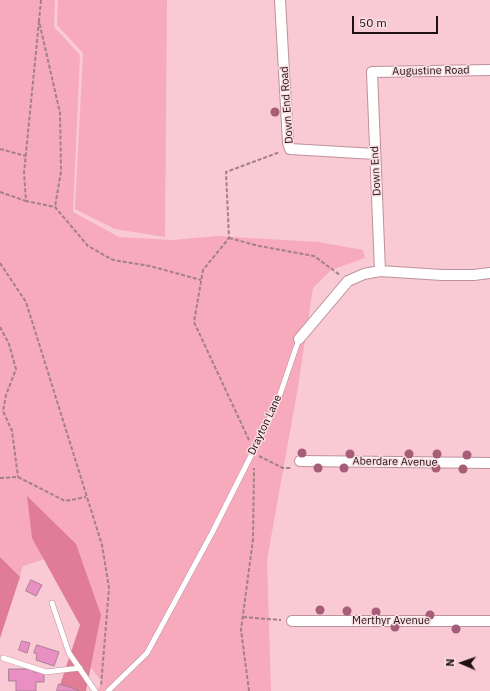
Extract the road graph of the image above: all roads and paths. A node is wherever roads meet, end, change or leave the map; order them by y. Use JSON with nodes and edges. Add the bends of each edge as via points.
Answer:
{"nodes":[{"id":1,"x":41,"y":0,"type":"edge"},
{"id":2,"x":280,"y":0,"type":"edge"},
{"id":3,"x":39,"y":21,"type":"junction"},
{"id":4,"x":490,"y":70,"type":"edge"},
{"id":5,"x":372,"y":72,"type":"joint"},
{"id":6,"x":0,"y":149,"type":"edge"},
{"id":7,"x":290,"y":149,"type":"junction"},
{"id":8,"x":375,"y":154,"type":"junction"},
{"id":9,"x":26,"y":156,"type":"junction"},
{"id":10,"x":0,"y":192,"type":"edge"},
{"id":11,"x":26,"y":201,"type":"junction"},
{"id":12,"x":55,"y":207,"type":"junction"},
{"id":13,"x":229,"y":238,"type":"junction"},
{"id":14,"x":0,"y":263,"type":"edge"},
{"id":15,"x":380,"y":271,"type":"junction"},
{"id":16,"x":490,"y":272,"type":"edge"},
{"id":17,"x":201,"y":280,"type":"junction"},
{"id":18,"x":348,"y":281,"type":"junction"},
{"id":19,"x":0,"y":327,"type":"edge"},
{"id":20,"x":299,"y":339,"type":"joint"},
{"id":21,"x":254,"y":452,"type":"junction"},
{"id":22,"x":490,"y":463,"type":"edge"},
{"id":23,"x":298,"y":464,"type":"joint"},
{"id":24,"x":18,"y":477,"type":"junction"},
{"id":25,"x":0,"y":478,"type":"edge"},
{"id":26,"x":86,"y":497,"type":"junction"},
{"id":27,"x":52,"y":603,"type":"dead end"},
{"id":28,"x":243,"y":617,"type":"junction"},
{"id":29,"x":292,"y":621,"type":"joint"},
{"id":30,"x":490,"y":621,"type":"edge"},
{"id":31,"x":3,"y":658,"type":"dead end"},
{"id":32,"x":80,"y":668,"type":"junction"},
{"id":33,"x":95,"y":691,"type":"edge"},
{"id":34,"x":100,"y":691,"type":"edge"},
{"id":35,"x":108,"y":691,"type":"edge"},
{"id":36,"x":249,"y":691,"type":"edge"}],
"edges":[{"from":1,"to":3,"type":"path"},
{"from":2,"to":7,"type":"street","name":"Down End Road"},
{"from":3,"to":9,"type":"path"},
{"from":3,"to":12,"type":"path","via":[[60,113],[61,171]]},
{"from":4,"to":5,"type":"street","name":"Augustine Road"},
{"from":5,"to":8,"type":"street","name":"Down End"},
{"from":6,"to":9,"type":"path"},
{"from":7,"to":8,"type":"street","name":"Down End Road"},
{"from":7,"to":13,"type":"path","via":[[226,172]]},
{"from":8,"to":15,"type":"street","name":"Down End"},
{"from":9,"to":11,"type":"path"},
{"from":10,"to":11,"type":"path"},
{"from":11,"to":12,"type":"path"},
{"from":12,"to":17,"type":"path","via":[[88,246],[113,260],[150,266]]},
{"from":13,"to":17,"type":"path","via":[[203,270]]},
{"from":13,"to":18,"type":"path","via":[[314,256]]},
{"from":14,"to":26,"type":"path","via":[[26,302]]},
{"from":15,"to":16,"type":"street","name":"Drayton Lane","via":[[442,275]]},
{"from":15,"to":18,"type":"street","name":"Drayton Lane"},
{"from":17,"to":21,"type":"path","via":[[194,322]]},
{"from":18,"to":20,"type":"street","name":"Drayton Lane"},
{"from":19,"to":24,"type":"path","via":[[9,344],[16,369],[2,411],[12,432]]},
{"from":20,"to":21,"type":"lane","name":"Drayton Lane","via":[[276,406]]},
{"from":21,"to":23,"type":"path","via":[[283,468]]},
{"from":21,"to":28,"type":"path","via":[[253,539]]},
{"from":21,"to":35,"type":"lane","name":"Drayton Lane","via":[[147,653]]},
{"from":22,"to":23,"type":"street","name":"Aberdare Avenue"},
{"from":24,"to":25,"type":"path"},
{"from":24,"to":26,"type":"path","via":[[65,501]]},
{"from":26,"to":34,"type":"path","via":[[102,545],[109,588]]},
{"from":27,"to":32,"type":"lane","via":[[69,653]]},
{"from":28,"to":29,"type":"path"},
{"from":28,"to":36,"type":"path","via":[[241,630]]},
{"from":29,"to":30,"type":"street","name":"Merthyr Avenue"},
{"from":31,"to":32,"type":"lane","via":[[46,672]]},
{"from":32,"to":33,"type":"lane"}]}
